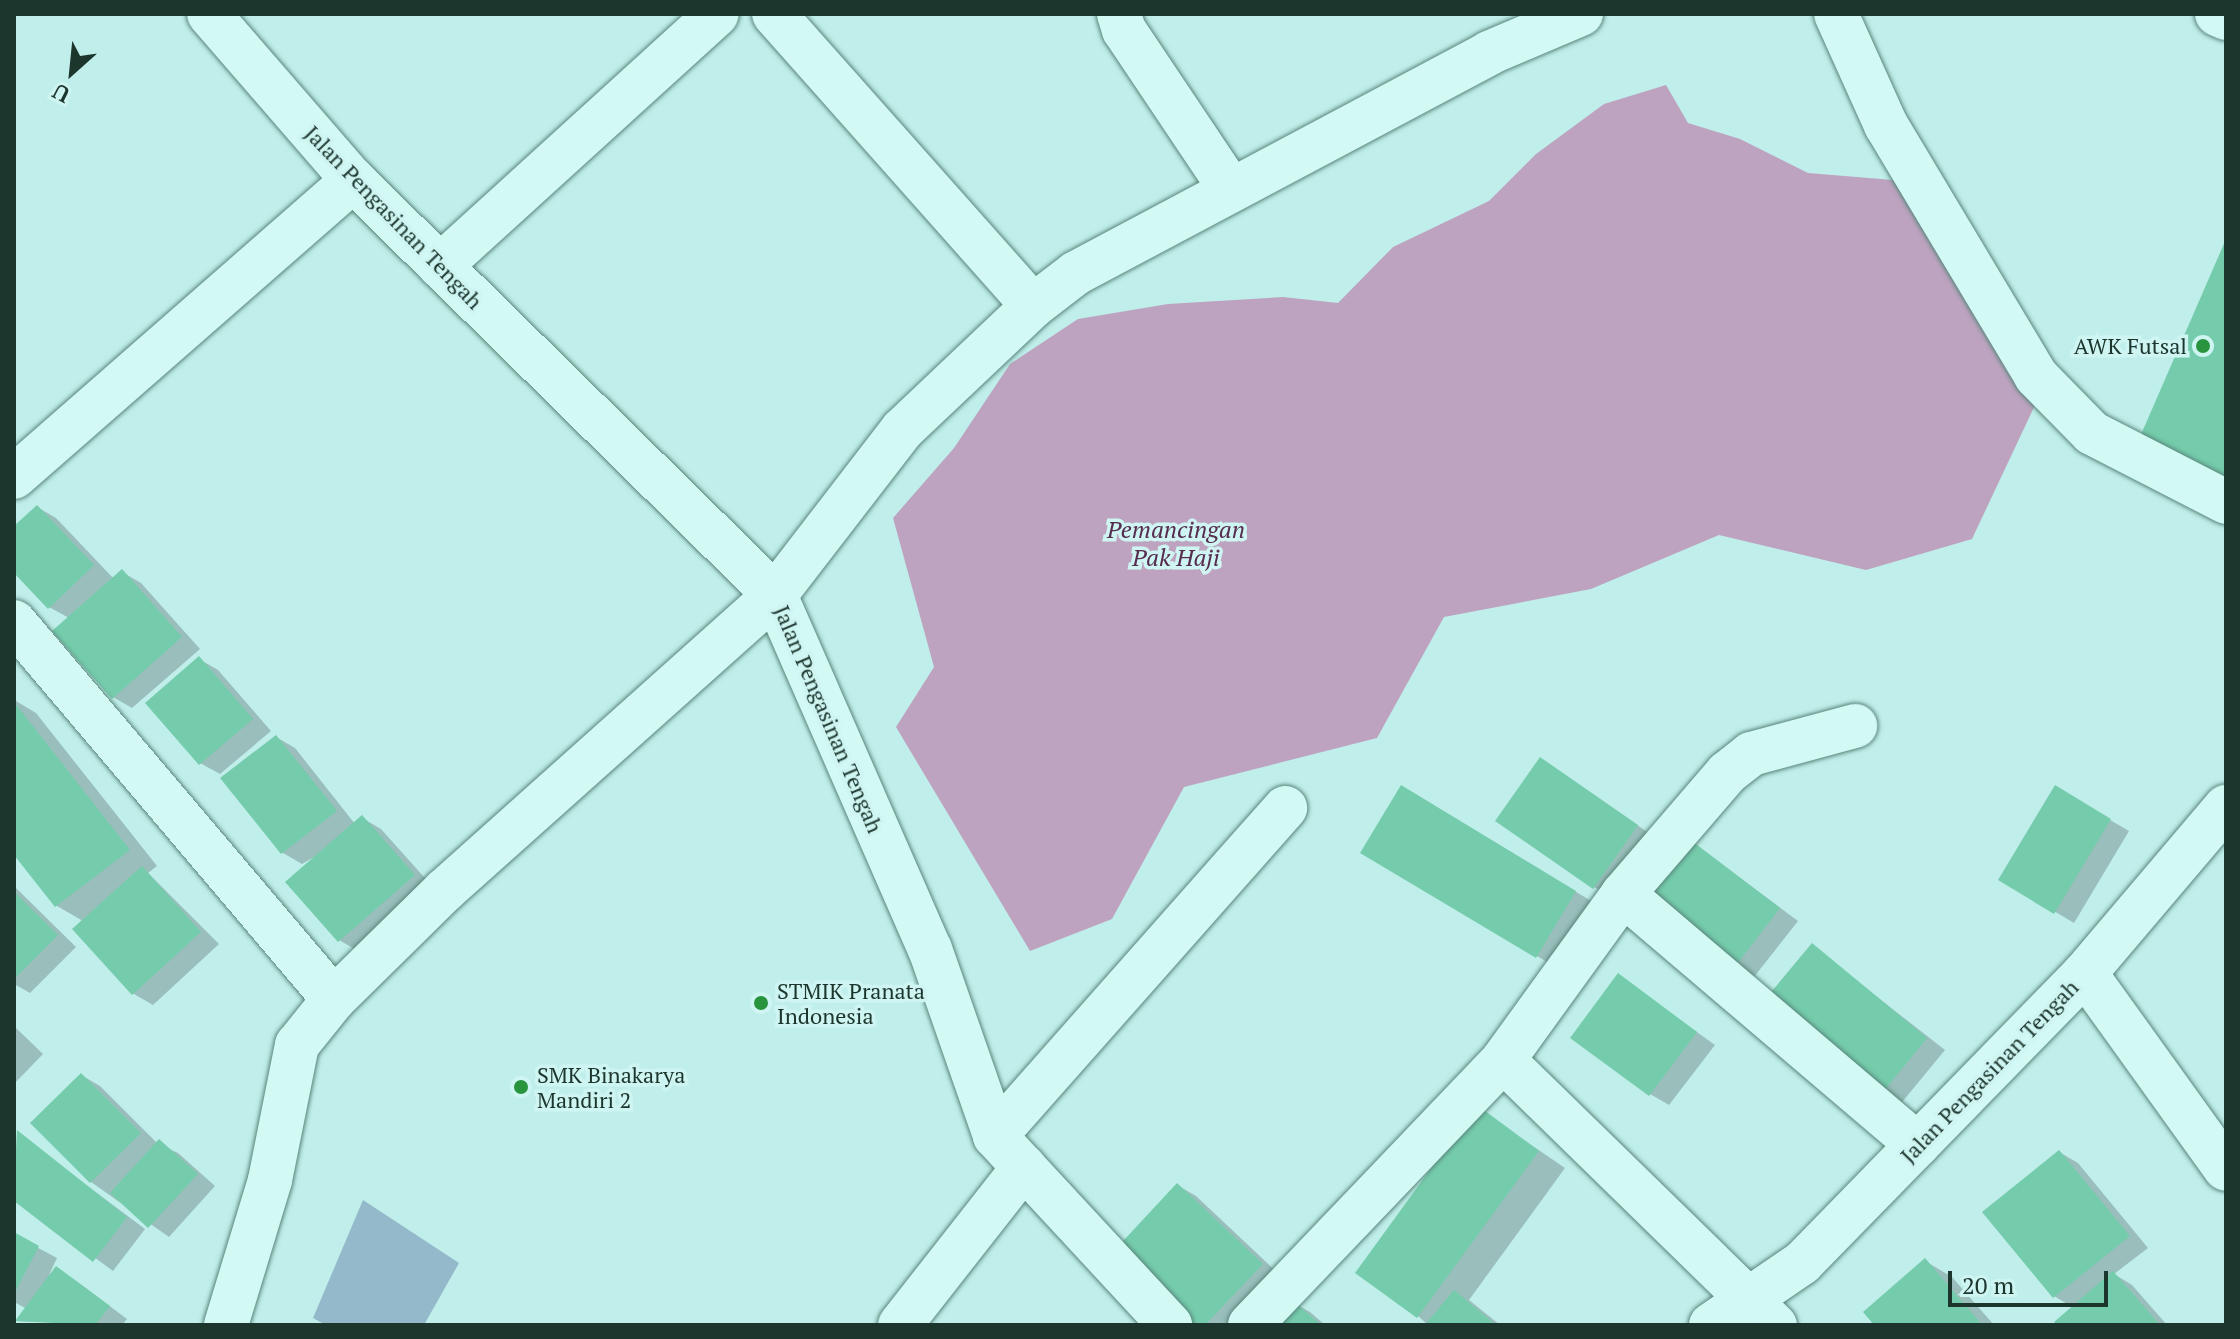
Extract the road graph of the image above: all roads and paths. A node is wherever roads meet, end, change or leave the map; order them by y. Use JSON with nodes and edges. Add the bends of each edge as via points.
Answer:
{"nodes":[{"id":1,"x":209,"y":14,"type":"edge"},
{"id":2,"x":717,"y":14,"type":"edge"},
{"id":3,"x":774,"y":14,"type":"edge"},
{"id":4,"x":1119,"y":14,"type":"edge"},
{"id":5,"x":1581,"y":14,"type":"edge"},
{"id":6,"x":1836,"y":14,"type":"edge"},
{"id":7,"x":2217,"y":14,"type":"edge"},
{"id":8,"x":2226,"y":18,"type":"edge"},
{"id":9,"x":353,"y":180,"type":"junction"},
{"id":10,"x":1231,"y":190,"type":"junction"},
{"id":11,"x":440,"y":266,"type":"junction"},
{"id":12,"x":1033,"y":306,"type":"junction"},
{"id":13,"x":14,"y":477,"type":"edge"},
{"id":14,"x":2226,"y":502,"type":"edge"},
{"id":15,"x":775,"y":595,"type":"junction"},
{"id":16,"x":14,"y":622,"type":"edge"},
{"id":17,"x":1855,"y":726,"type":"dead end"},
{"id":18,"x":2226,"y":807,"type":"edge"},
{"id":19,"x":1285,"y":808,"type":"dead end"},
{"id":20,"x":1623,"y":894,"type":"junction"},
{"id":21,"x":2085,"y":973,"type":"junction"},
{"id":22,"x":334,"y":999,"type":"junction"},
{"id":23,"x":1503,"y":1060,"type":"junction"},
{"id":24,"x":1918,"y":1145,"type":"junction"},
{"id":25,"x":1010,"y":1152,"type":"junction"},
{"id":26,"x":2226,"y":1169,"type":"edge"},
{"id":27,"x":1762,"y":1312,"type":"edge"},
{"id":28,"x":226,"y":1325,"type":"edge"},
{"id":29,"x":900,"y":1325,"type":"edge"},
{"id":30,"x":1170,"y":1325,"type":"edge"},
{"id":31,"x":1250,"y":1325,"type":"edge"},
{"id":32,"x":1711,"y":1325,"type":"edge"}],
"edges":[{"from":1,"to":9,"type":"street","name":"Jalan Pengasinan Tengah"},
{"from":2,"to":11,"type":"street"},
{"from":3,"to":12,"type":"street"},
{"from":4,"to":10,"type":"street","via":[[1124,30]]},
{"from":5,"to":10,"type":"street","via":[[1489,53]]},
{"from":6,"to":14,"type":"street","via":[[1886,125],[2036,376],[2092,433]]},
{"from":7,"to":8,"type":"street"},
{"from":9,"to":11,"type":"street","name":"Jalan Pengasinan Tengah"},
{"from":9,"to":13,"type":"street"},
{"from":10,"to":12,"type":"street","via":[[1076,273]]},
{"from":11,"to":15,"type":"street","name":"Jalan Pengasinan Tengah"},
{"from":12,"to":15,"type":"street","via":[[902,430]]},
{"from":15,"to":22,"type":"street","via":[[445,890]]},
{"from":15,"to":25,"type":"street","name":"Jalan Pengasinan Tengah","via":[[930,949]]},
{"from":16,"to":22,"type":"street"},
{"from":17,"to":20,"type":"street","via":[[1751,754],[1727,773]]},
{"from":18,"to":21,"type":"street"},
{"from":19,"to":25,"type":"street"},
{"from":20,"to":23,"type":"street"},
{"from":20,"to":24,"type":"street"},
{"from":21,"to":24,"type":"street","name":"Jalan Pengasinan Tengah"},
{"from":21,"to":26,"type":"street","name":"Jalan Pengasinan Tengah"},
{"from":22,"to":28,"type":"street","via":[[297,1045],[270,1180]]},
{"from":23,"to":27,"type":"street"},
{"from":23,"to":31,"type":"street"},
{"from":24,"to":27,"type":"street","name":"Jalan Pengasinan Tengah","via":[[1802,1263]]},
{"from":25,"to":29,"type":"street"},
{"from":25,"to":30,"type":"street","name":"Jalan Pengasinan Tengah"},
{"from":27,"to":32,"type":"street","name":"Jalan Pengasinan Tengah"}]}
